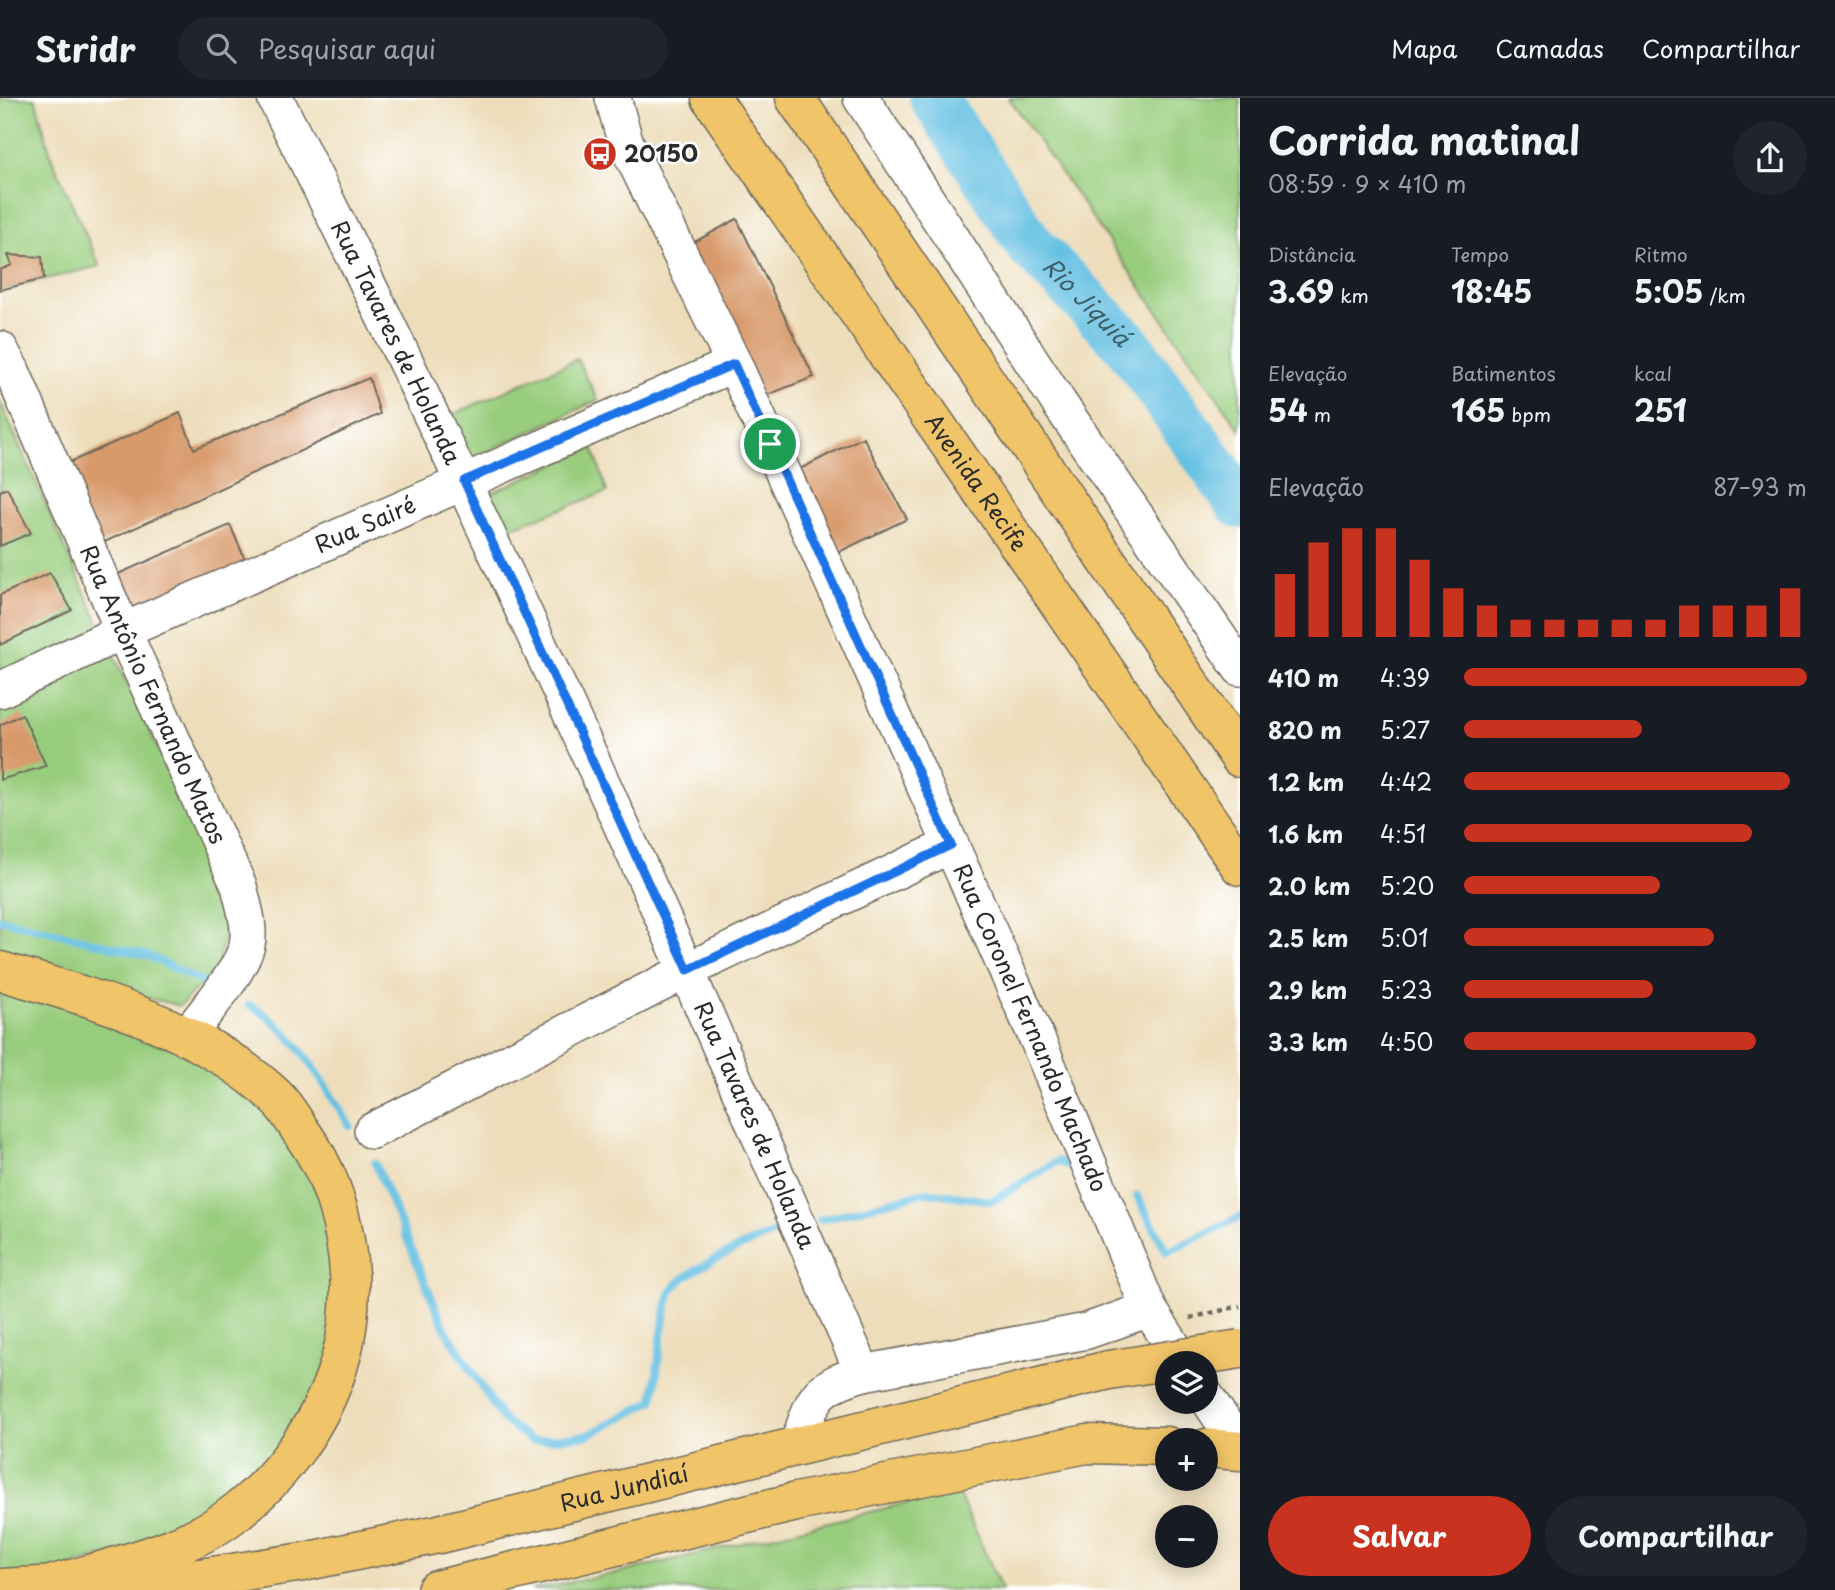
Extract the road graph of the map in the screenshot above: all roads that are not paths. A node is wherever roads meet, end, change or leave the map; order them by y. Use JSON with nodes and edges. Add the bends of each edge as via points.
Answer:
{"nodes":[{"id":1,"x":275,"y":98,"type":"edge"},
{"id":2,"x":613,"y":98,"type":"edge"},
{"id":3,"x":711,"y":98,"type":"edge"},
{"id":4,"x":795,"y":98,"type":"edge"},
{"id":5,"x":861,"y":98,"type":"edge"},
{"id":6,"x":0,"y":349,"type":"edge"},
{"id":7,"x":734,"y":364,"type":"junction"},
{"id":8,"x":464,"y":481,"type":"junction"},
{"id":9,"x":123,"y":631,"type":"junction"},
{"id":10,"x":1240,"y":668,"type":"edge"},
{"id":11,"x":0,"y":690,"type":"edge"},
{"id":12,"x":1240,"y":758,"type":"edge"},
{"id":13,"x":951,"y":845,"type":"junction"},
{"id":14,"x":1240,"y":866,"type":"edge"},
{"id":15,"x":688,"y":970,"type":"junction"},
{"id":16,"x":0,"y":971,"type":"edge"},
{"id":17,"x":188,"y":1035,"type":"junction"},
{"id":18,"x":372,"y":1130,"type":"dead end"},
{"id":19,"x":1154,"y":1317,"type":"junction"},
{"id":20,"x":1240,"y":1349,"type":"edge"},
{"id":21,"x":1176,"y":1351,"type":"edge"},
{"id":22,"x":863,"y":1373,"type":"junction"},
{"id":23,"x":1218,"y":1414,"type":"edge"},
{"id":24,"x":797,"y":1446,"type":"junction"},
{"id":25,"x":1155,"y":1446,"type":"edge"},
{"id":26,"x":1218,"y":1448,"type":"edge"},
{"id":27,"x":1240,"y":1449,"type":"edge"},
{"id":28,"x":54,"y":1584,"type":"junction"},
{"id":29,"x":0,"y":1588,"type":"edge"},
{"id":30,"x":436,"y":1590,"type":"edge"}],
"edges":[{"from":1,"to":8,"type":"street","name":"Rua Tavares de Holanda"},
{"from":2,"to":7,"type":"street","name":"Rua Coronel Fernando Machado","via":[[625,141]]},
{"from":3,"to":14,"type":"main road","name":"Avenida Recife"},
{"from":4,"to":12,"type":"main road"},
{"from":5,"to":10,"type":"street","via":[[1059,403]]},
{"from":6,"to":9,"type":"street","name":"Rua Antônio Fernando Matos"},
{"from":7,"to":8,"type":"street","name":"Rua Sairé"},
{"from":7,"to":13,"type":"street","name":"Rua Coronel Fernando Machado"},
{"from":8,"to":9,"type":"street","name":"Rua Sairé"},
{"from":8,"to":15,"type":"street","name":"Rua Tavares de Holanda"},
{"from":9,"to":11,"type":"street","name":"Rua Sairé"},
{"from":9,"to":17,"type":"street","name":"Rua Antônio Fernando Matos","via":[[239,886],[247,926],[247,945],[234,971]]},
{"from":13,"to":15,"type":"street"},
{"from":13,"to":19,"type":"street","name":"Rua Coronel Fernando Machado"},
{"from":15,"to":18,"type":"street"},
{"from":15,"to":22,"type":"street","name":"Rua Tavares de Holanda"},
{"from":16,"to":17,"type":"main road"},
{"from":17,"to":28,"type":"main road","via":[[234,1062],[278,1099],[319,1157],[346,1238],[348,1304],[343,1353],[327,1394],[293,1456],[226,1520],[200,1535]]},
{"from":19,"to":21,"type":"street","name":"Rua Coronel Fernando Machado"},
{"from":19,"to":22,"type":"street"},
{"from":20,"to":24,"type":"main road","name":"Rua Jundiaí","bridge":true,"via":[[1109,1370]]},
{"from":22,"to":24,"type":"street","via":[[822,1389]]},
{"from":23,"to":27,"type":"street"},
{"from":24,"to":28,"type":"main road","name":"Rua Jundiaí","via":[[439,1534],[303,1562],[200,1578]]},
{"from":25,"to":30,"type":"main road","via":[[1087,1444],[1000,1461],[796,1502]]},
{"from":26,"to":27,"type":"main road"},
{"from":28,"to":29,"type":"main road","name":"Rua Jundiaí"}]}
